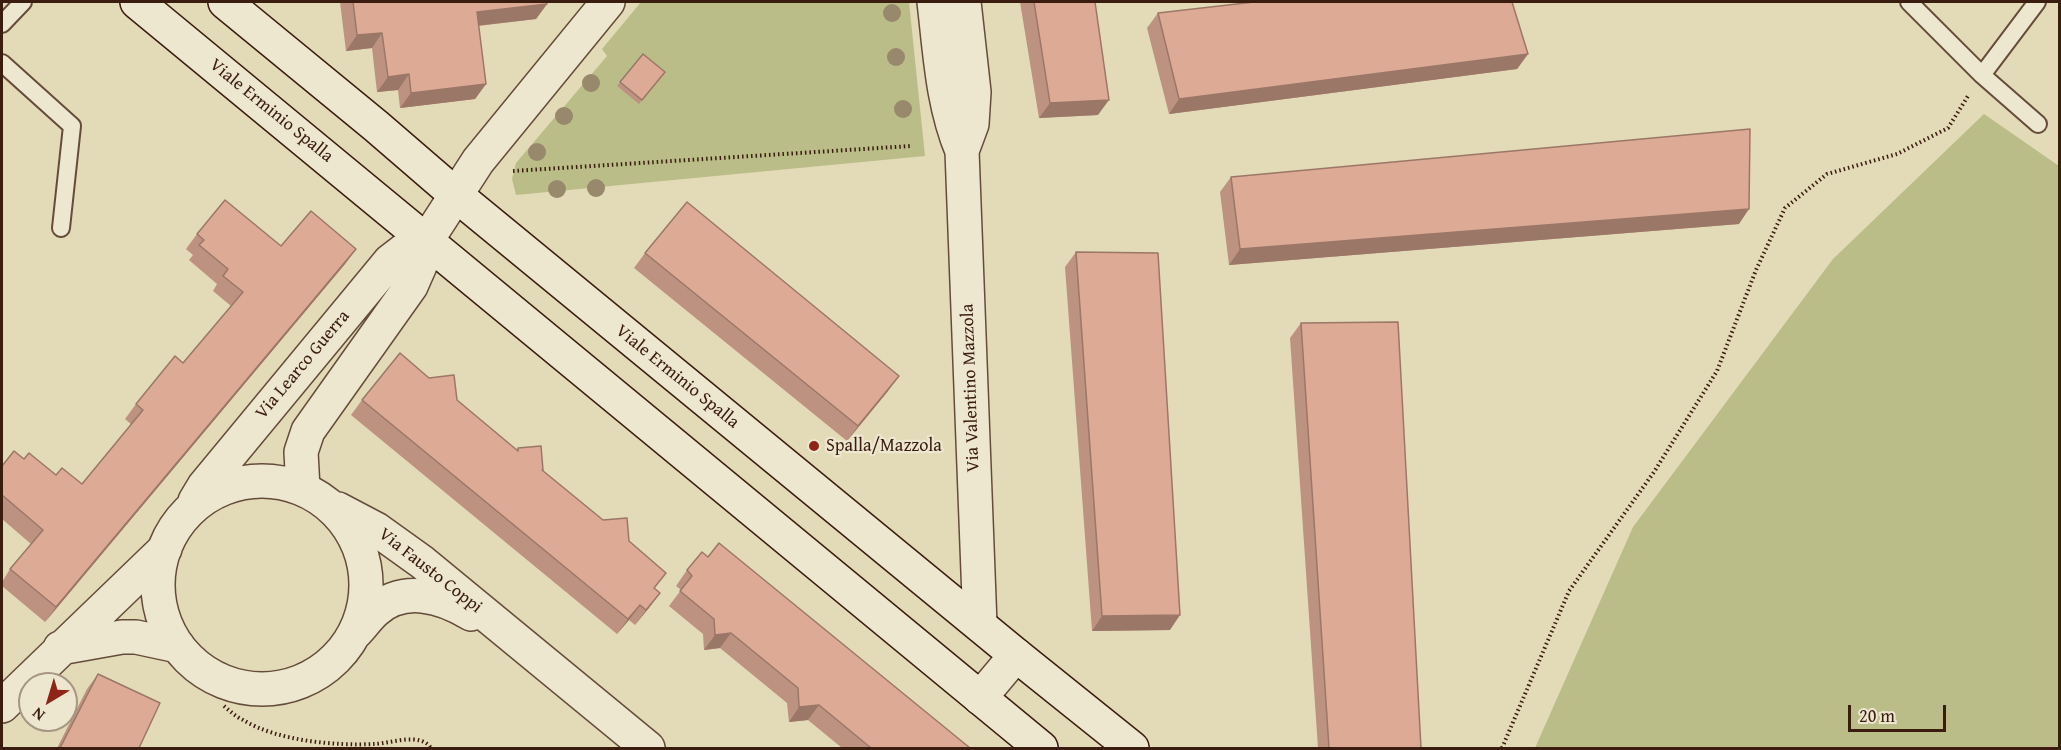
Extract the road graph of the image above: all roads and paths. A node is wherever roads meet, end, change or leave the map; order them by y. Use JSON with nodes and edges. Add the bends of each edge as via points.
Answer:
{"nodes":[{"id":1,"x":23,"y":2,"type":"edge"},
{"id":2,"x":137,"y":2,"type":"edge"},
{"id":3,"x":225,"y":2,"type":"edge"},
{"id":4,"x":608,"y":2,"type":"edge"},
{"id":5,"x":934,"y":2,"type":"edge"},
{"id":6,"x":964,"y":2,"type":"edge"},
{"id":7,"x":1909,"y":2,"type":"edge"},
{"id":8,"x":2037,"y":2,"type":"edge"},
{"id":9,"x":2,"y":24,"type":"edge"},
{"id":10,"x":2,"y":63,"type":"edge"},
{"id":11,"x":1982,"y":75,"type":"junction"},
{"id":12,"x":2038,"y":124,"type":"dead end"},
{"id":13,"x":910,"y":146,"type":"dead end"},
{"id":14,"x":962,"y":151,"type":"junction"},
{"id":15,"x":507,"y":175,"type":"dead end"},
{"id":16,"x":456,"y":195,"type":"junction"},
{"id":17,"x":61,"y":228,"type":"dead end"},
{"id":18,"x":427,"y":240,"type":"junction"},
{"id":19,"x":315,"y":496,"type":"junction"},
{"id":20,"x":193,"y":505,"type":"junction"},
{"id":21,"x":165,"y":549,"type":"junction"},
{"id":22,"x":980,"y":625,"type":"junction"},
{"id":23,"x":354,"y":634,"type":"junction"},
{"id":24,"x":178,"y":646,"type":"junction"},
{"id":25,"x":60,"y":648,"type":"junction"},
{"id":26,"x":526,"y":648,"type":"junction"},
{"id":27,"x":1016,"y":655,"type":"junction"},
{"id":28,"x":980,"y":698,"type":"junction"},
{"id":29,"x":2,"y":706,"type":"edge"},
{"id":30,"x":224,"y":706,"type":"dead end"},
{"id":31,"x":431,"y":748,"type":"edge"},
{"id":32,"x":646,"y":748,"type":"edge"},
{"id":33,"x":1041,"y":748,"type":"edge"},
{"id":34,"x":1132,"y":748,"type":"edge"},
{"id":35,"x":1502,"y":748,"type":"edge"}],
"edges":[{"from":1,"to":9,"type":"lane"},
{"from":2,"to":18,"type":"street","name":"Viale Erminio Spalla"},
{"from":3,"to":16,"type":"street","name":"Viale Erminio Spalla"},
{"from":4,"to":16,"type":"street","name":"Via Learco Guerra","via":[[478,160]]},
{"from":5,"to":14,"type":"street","name":"Via Valentino Mazzola","via":[[945,96]]},
{"from":6,"to":14,"type":"street","name":"Via Valentino Mazzola","via":[[974,92],[972,124]]},
{"from":7,"to":11,"type":"lane"},
{"from":8,"to":11,"type":"lane"},
{"from":10,"to":17,"type":"lane","via":[[72,126]]},
{"from":11,"to":12,"type":"lane"},
{"from":11,"to":35,"type":"path","via":[[1948,128],[1897,154],[1827,174],[1785,208],[1717,371],[1654,472],[1569,591]]},
{"from":13,"to":15,"type":"path","via":[[512,171]]},
{"from":14,"to":22,"type":"street","name":"Via Valentino Mazzola"},
{"from":16,"to":18,"type":"street","name":"Via Learco Guerra"},
{"from":16,"to":22,"type":"street","name":"Viale Erminio Spalla"},
{"from":18,"to":19,"type":"street","name":"Via Learco Guerra","via":[[411,286],[308,431],[302,452]]},
{"from":18,"to":20,"type":"street","name":"Via Learco Guerra","via":[[403,251],[376,277],[204,486]]},
{"from":18,"to":28,"type":"street","name":"Viale Erminio Spalla"},
{"from":19,"to":20,"type":"street","via":[[275,482],[245,482],[217,491]]},
{"from":19,"to":23,"type":"street","via":[[348,525],[361,551],[367,592]]},
{"from":19,"to":26,"type":"street","name":"Via Fausto Coppi","via":[[376,529],[422,562]]},
{"from":20,"to":21,"type":"street"},
{"from":21,"to":24,"type":"street","via":[[160,565],[159,598]]},
{"from":21,"to":25,"type":"street"},
{"from":22,"to":27,"type":"street","name":"Viale Erminio Spalla"},
{"from":23,"to":24,"type":"street","via":[[321,670],[290,685],[272,688],[238,686],[215,677]]},
{"from":23,"to":26,"type":"street","name":"Via Fausto Coppi","via":[[386,604],[424,595],[456,604]]},
{"from":24,"to":25,"type":"street","via":[[122,637]]},
{"from":25,"to":29,"type":"street"},
{"from":26,"to":32,"type":"street","name":"Via Fausto Coppi"},
{"from":27,"to":28,"type":"street"},
{"from":27,"to":34,"type":"street","name":"Viale Erminio Spalla"},
{"from":28,"to":33,"type":"street","name":"Viale Erminio Spalla"},
{"from":30,"to":31,"type":"path","via":[[243,720],[279,734],[329,743],[374,744],[415,739]]}]}
